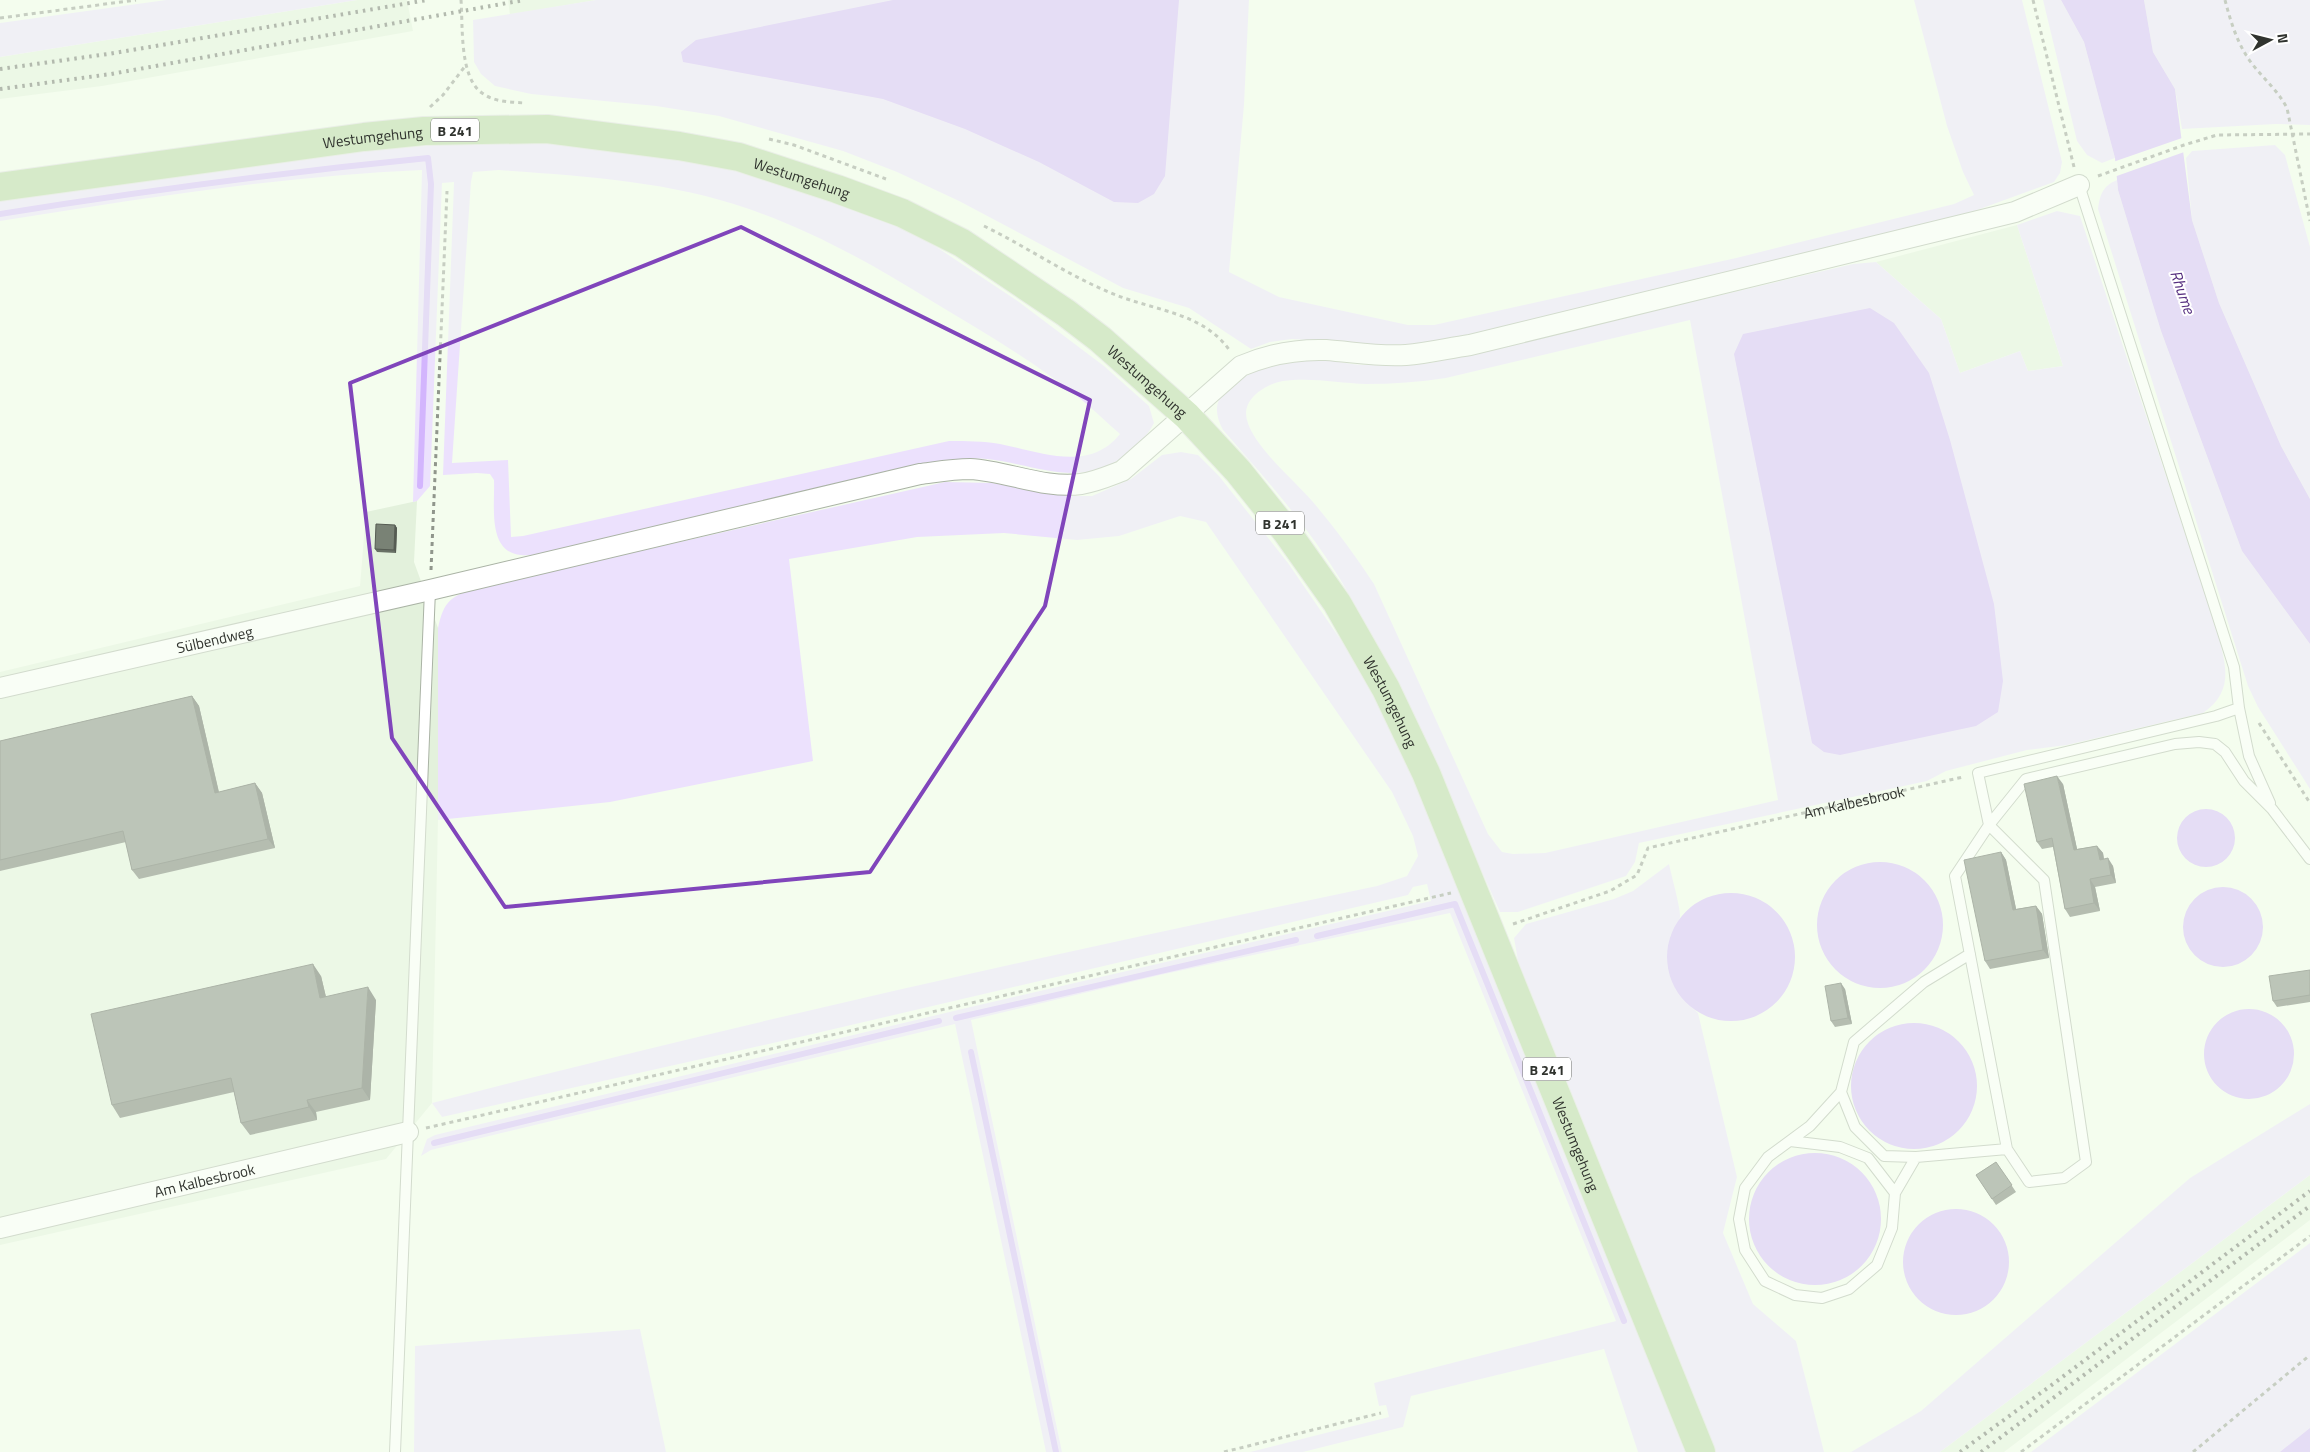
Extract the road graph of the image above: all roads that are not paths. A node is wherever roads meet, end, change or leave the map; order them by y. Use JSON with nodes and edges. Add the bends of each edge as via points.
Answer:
{"nodes":[{"id":1,"x":2079,"y":185,"type":"joint"},
{"id":2,"x":0,"y":187,"type":"edge"},
{"id":3,"x":1187,"y":416,"type":"junction"},
{"id":4,"x":430,"y":590,"type":"junction"},
{"id":5,"x":0,"y":688,"type":"edge"},
{"id":6,"x":2239,"y":708,"type":"junction"},
{"id":7,"x":2272,"y":808,"type":"junction"},
{"id":8,"x":1989,"y":825,"type":"junction"},
{"id":9,"x":2310,"y":859,"type":"edge"},
{"id":10,"x":1970,"y":954,"type":"junction"},
{"id":11,"x":1841,"y":1092,"type":"junction"},
{"id":12,"x":408,"y":1132,"type":"junction"},
{"id":13,"x":1790,"y":1141,"type":"junction"},
{"id":14,"x":2006,"y":1149,"type":"junction"},
{"id":15,"x":1916,"y":1157,"type":"junction"},
{"id":16,"x":1895,"y":1193,"type":"junction"},
{"id":17,"x":0,"y":1228,"type":"edge"},
{"id":18,"x":395,"y":1452,"type":"edge"},
{"id":19,"x":1701,"y":1452,"type":"edge"}],
"edges":[{"from":1,"to":3,"type":"street","name":"Sülbendweg","via":[[2015,212],[1470,345],[1406,355],[1361,355],[1327,350],[1289,351],[1264,357],[1241,366]]},
{"from":1,"to":6,"type":"lane","via":[[2234,666]]},
{"from":2,"to":3,"type":"main road","name":"Westumgehung","number":"B 241","via":[[296,145],[433,130],[547,129],[739,157],[902,213],[962,243],[1080,323]]},
{"from":3,"to":4,"type":"street","name":"Sülbendweg","via":[[1122,471],[1080,484],[1045,482],[969,469],[920,474]]},
{"from":3,"to":19,"type":"main road","name":"Westumgehung","number":"B 241","via":[[1280,523],[1337,603],[1404,724]]},
{"from":4,"to":5,"type":"street","name":"Sülbendweg"},
{"from":4,"to":12,"type":"lane"},
{"from":6,"to":7,"type":"lane","via":[[2249,756]]},
{"from":6,"to":8,"type":"lane","via":[[1978,773]]},
{"from":7,"to":8,"type":"lane","via":[[2244,781],[2225,752],[2215,744],[2199,742],[2175,744],[2026,779]]},
{"from":7,"to":9,"type":"lane"},
{"from":8,"to":10,"type":"lane","via":[[1955,876]]},
{"from":8,"to":14,"type":"lane","via":[[2044,880],[2086,1162],[2064,1178],[2029,1182]]},
{"from":10,"to":11,"type":"lane","via":[[1924,982],[1854,1042]]},
{"from":10,"to":14,"type":"lane"},
{"from":11,"to":13,"type":"lane","via":[[1810,1126]]},
{"from":11,"to":15,"type":"lane","via":[[1855,1127],[1884,1156]]},
{"from":12,"to":17,"type":"street","name":"Am Kalbesbrook"},
{"from":12,"to":18,"type":"lane"},
{"from":13,"to":16,"type":"lane","via":[[1840,1147],[1868,1158]]},
{"from":13,"to":16,"type":"lane","via":[[1768,1157],[1745,1188],[1740,1218],[1745,1250],[1765,1281],[1795,1295],[1822,1298],[1849,1289],[1877,1265],[1892,1228]]},
{"from":14,"to":15,"type":"lane"},
{"from":15,"to":16,"type":"lane"}]}
